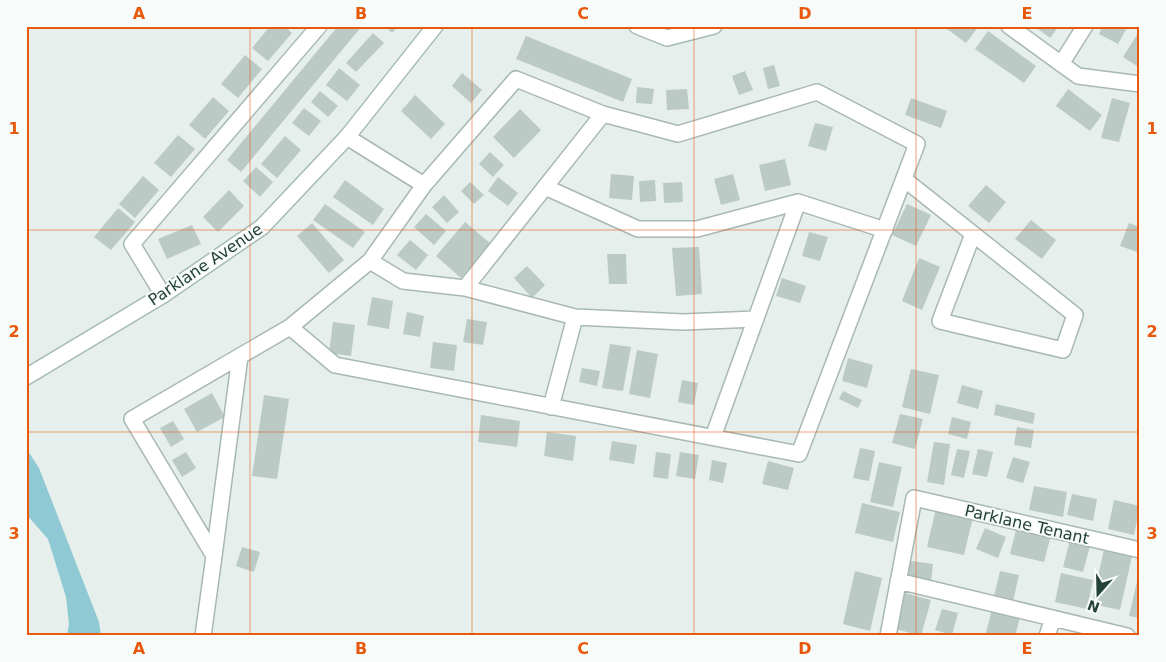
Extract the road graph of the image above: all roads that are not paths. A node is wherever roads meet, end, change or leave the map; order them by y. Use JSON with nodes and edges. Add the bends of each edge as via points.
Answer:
{"nodes":[{"id":1,"x":319,"y":26,"type":"edge"},
{"id":2,"x":434,"y":26,"type":"edge"},
{"id":3,"x":637,"y":26,"type":"edge"},
{"id":4,"x":714,"y":26,"type":"edge"},
{"id":5,"x":1009,"y":26,"type":"edge"},
{"id":6,"x":1085,"y":26,"type":"edge"},
{"id":7,"x":1061,"y":64,"type":"junction"},
{"id":8,"x":1140,"y":84,"type":"edge"},
{"id":9,"x":603,"y":114,"type":"junction"},
{"id":10,"x":347,"y":137,"type":"junction"},
{"id":11,"x":904,"y":179,"type":"junction"},
{"id":12,"x":424,"y":185,"type":"junction"},
{"id":13,"x":545,"y":187,"type":"junction"},
{"id":14,"x":798,"y":202,"type":"junction"},
{"id":15,"x":885,"y":230,"type":"junction"},
{"id":16,"x":973,"y":234,"type":"junction"},
{"id":17,"x":370,"y":261,"type":"junction"},
{"id":18,"x":465,"y":288,"type":"junction"},
{"id":19,"x":163,"y":295,"type":"junction"},
{"id":20,"x":575,"y":317,"type":"junction"},
{"id":21,"x":756,"y":319,"type":"junction"},
{"id":22,"x":290,"y":327,"type":"junction"},
{"id":23,"x":240,"y":356,"type":"junction"},
{"id":24,"x":26,"y":377,"type":"edge"},
{"id":25,"x":551,"y":406,"type":"junction"},
{"id":26,"x":713,"y":437,"type":"junction"},
{"id":27,"x":1140,"y":550,"type":"edge"},
{"id":28,"x":214,"y":556,"type":"junction"},
{"id":29,"x":898,"y":581,"type":"junction"},
{"id":30,"x":1053,"y":618,"type":"junction"},
{"id":31,"x":203,"y":636,"type":"edge"},
{"id":32,"x":888,"y":636,"type":"edge"},
{"id":33,"x":1048,"y":636,"type":"edge"},
{"id":34,"x":1127,"y":636,"type":"edge"}],
"edges":[{"from":1,"to":19,"type":"street","via":[[132,244]]},
{"from":2,"to":10,"type":"street","name":"Parklane Avenue"},
{"from":3,"to":4,"type":"street","via":[[667,38]]},
{"from":5,"to":7,"type":"street"},
{"from":6,"to":7,"type":"street"},
{"from":7,"to":8,"type":"street","via":[[1078,76]]},
{"from":9,"to":11,"type":"street","via":[[678,134],[817,92],[918,144]]},
{"from":9,"to":12,"type":"street","via":[[516,79]]},
{"from":9,"to":13,"type":"street"},
{"from":10,"to":12,"type":"street"},
{"from":10,"to":19,"type":"street","name":"Parklane Avenue","via":[[262,227]]},
{"from":11,"to":15,"type":"street"},
{"from":11,"to":16,"type":"street"},
{"from":12,"to":17,"type":"street"},
{"from":13,"to":14,"type":"street","via":[[638,229],[697,229]]},
{"from":13,"to":18,"type":"street"},
{"from":14,"to":15,"type":"street"},
{"from":14,"to":21,"type":"street"},
{"from":15,"to":26,"type":"street","via":[[799,454]]},
{"from":16,"to":16,"type":"street","via":[[1075,315],[1063,350],[940,321]]},
{"from":17,"to":18,"type":"street","via":[[403,281]]},
{"from":17,"to":22,"type":"street"},
{"from":18,"to":20,"type":"street"},
{"from":19,"to":24,"type":"street","name":"Parklane Avenue"},
{"from":20,"to":21,"type":"street","via":[[683,322]]},
{"from":20,"to":25,"type":"street"},
{"from":21,"to":26,"type":"street"},
{"from":22,"to":23,"type":"street"},
{"from":22,"to":25,"type":"street","via":[[335,365]]},
{"from":23,"to":28,"type":"street"},
{"from":23,"to":28,"type":"street","via":[[132,419]]},
{"from":25,"to":26,"type":"street"},
{"from":27,"to":29,"type":"street","name":"Parklane Tenant","via":[[914,498]]},
{"from":28,"to":31,"type":"street"},
{"from":29,"to":30,"type":"street"},
{"from":29,"to":32,"type":"street"},
{"from":30,"to":33,"type":"street"},
{"from":30,"to":34,"type":"street"}]}
